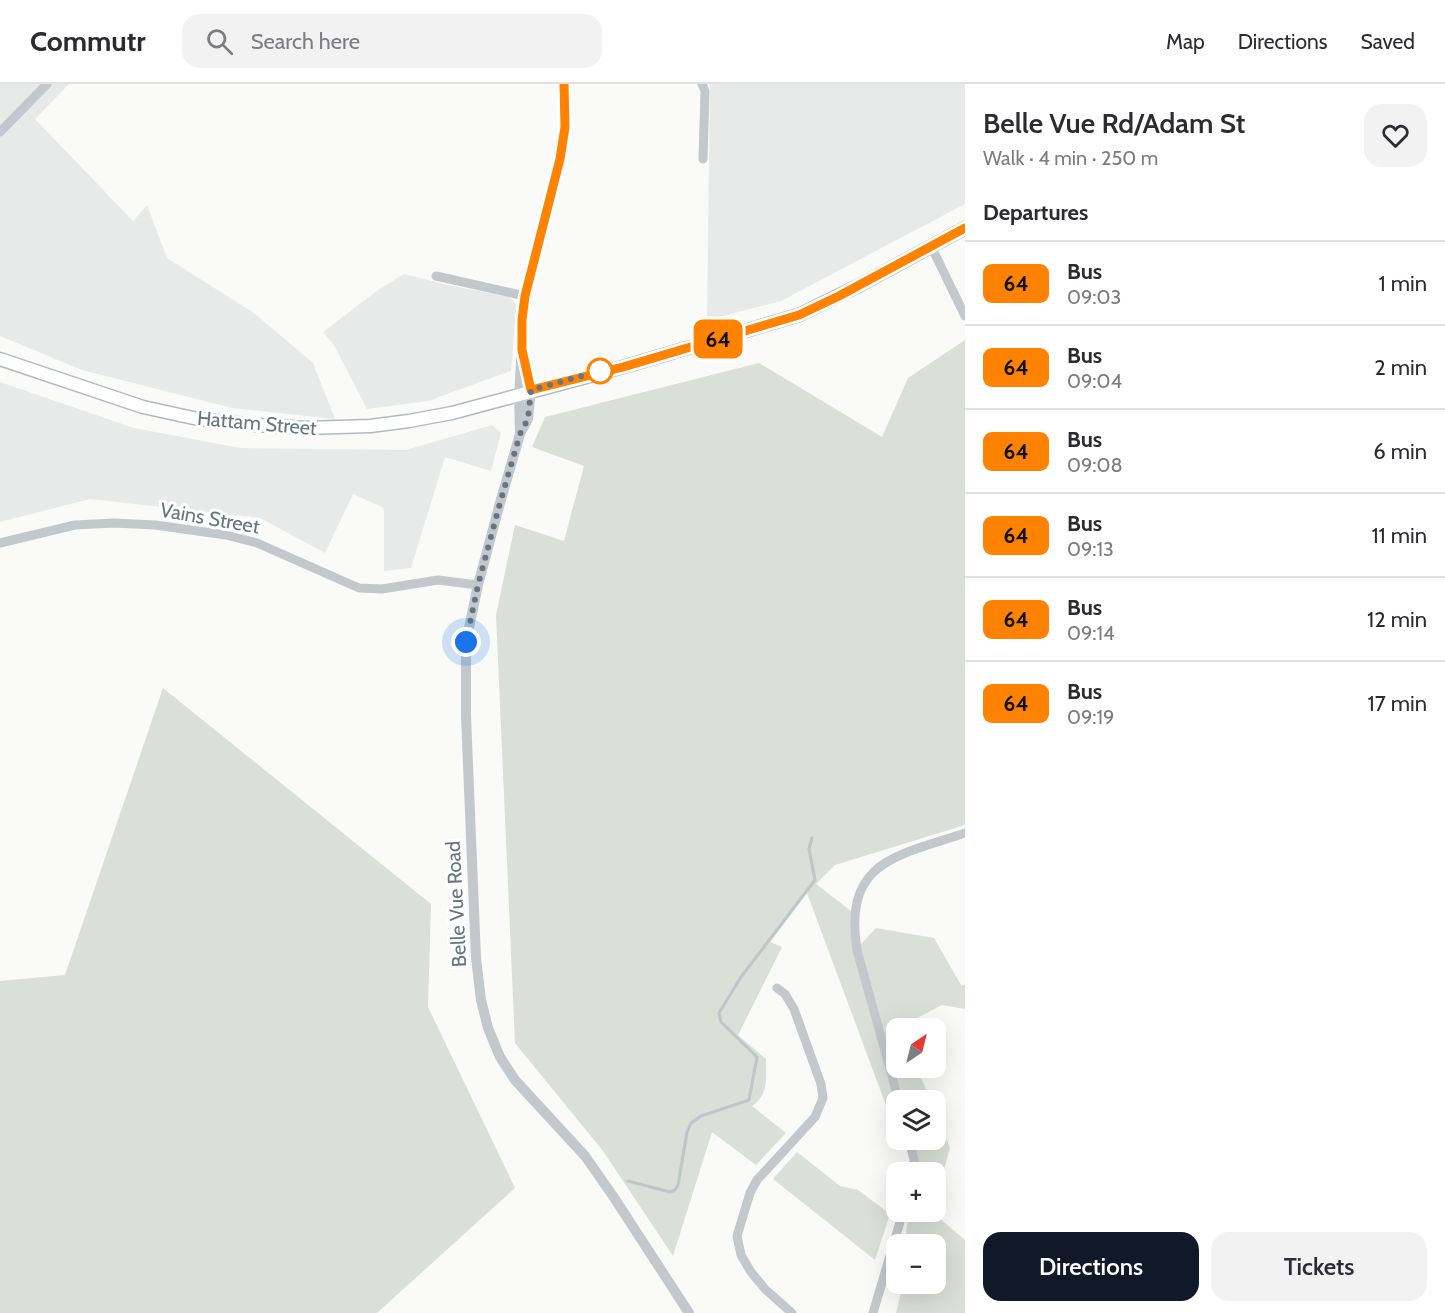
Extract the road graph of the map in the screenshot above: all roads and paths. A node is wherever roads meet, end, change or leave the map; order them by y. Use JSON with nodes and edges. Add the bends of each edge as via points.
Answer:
{"nodes":[{"id":1,"x":46,"y":84,"type":"edge"},
{"id":2,"x":564,"y":84,"type":"edge"},
{"id":3,"x":702,"y":84,"type":"edge"},
{"id":4,"x":0,"y":132,"type":"edge"},
{"id":5,"x":703,"y":159,"type":"dead end"},
{"id":6,"x":965,"y":228,"type":"edge"},
{"id":7,"x":931,"y":246,"type":"junction"},
{"id":8,"x":436,"y":276,"type":"dead end"},
{"id":9,"x":525,"y":296,"type":"junction"},
{"id":10,"x":965,"y":316,"type":"edge"},
{"id":11,"x":0,"y":359,"type":"edge"},
{"id":12,"x":525,"y":392,"type":"junction"},
{"id":13,"x":0,"y":543,"type":"edge"},
{"id":14,"x":478,"y":585,"type":"junction"},
{"id":15,"x":965,"y":833,"type":"edge"},
{"id":16,"x":777,"y":988,"type":"dead end"},
{"id":17,"x":896,"y":1090,"type":"edge"},
{"id":18,"x":900,"y":1222,"type":"edge"},
{"id":19,"x":689,"y":1313,"type":"edge"},
{"id":20,"x":792,"y":1313,"type":"edge"},
{"id":21,"x":873,"y":1313,"type":"edge"}],
"edges":[{"from":1,"to":4,"type":"street"},
{"from":2,"to":9,"type":"street","name":"Belle Vue Road","via":[[565,127],[560,159]]},
{"from":3,"to":5,"type":"street"},
{"from":6,"to":7,"type":"main road","name":"Hattam Street"},
{"from":7,"to":10,"type":"street"},
{"from":7,"to":12,"type":"main road","name":"Hattam Street","via":[[799,315]]},
{"from":8,"to":9,"type":"street"},
{"from":9,"to":12,"type":"street","name":"Belle Vue Road"},
{"from":11,"to":12,"type":"main road","name":"Hattam Street","via":[[174,414],[279,428],[343,428],[409,421]]},
{"from":12,"to":14,"type":"street","name":"Belle Vue Road","via":[[530,412],[520,434]]},
{"from":13,"to":14,"type":"street","name":"Vains Street","via":[[75,525],[155,525],[249,541],[359,588],[382,589],[438,580]]},
{"from":14,"to":19,"type":"street","name":"Belle Vue Road","via":[[466,642],[466,716],[476,958],[488,1028],[515,1080],[585,1156]]},
{"from":15,"to":17,"type":"street","via":[[878,868],[864,882],[857,899],[857,950]]},
{"from":16,"to":20,"type":"street","via":[[794,1009],[824,1098],[815,1117],[757,1180],[737,1236],[741,1255],[751,1272]]},
{"from":18,"to":21,"type":"street"}]}
